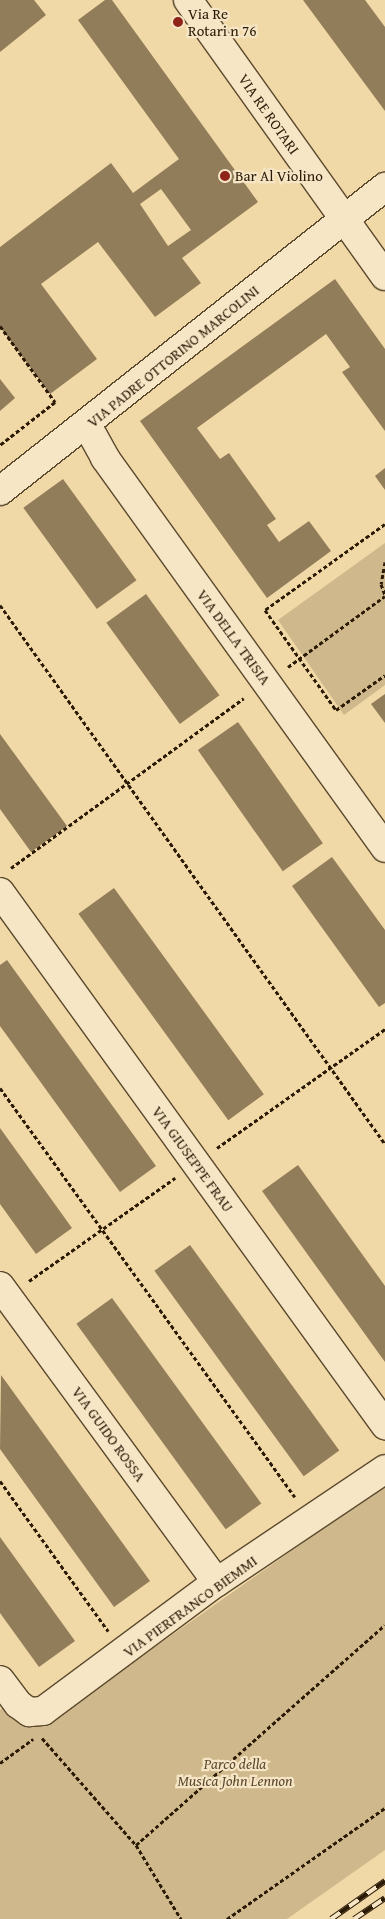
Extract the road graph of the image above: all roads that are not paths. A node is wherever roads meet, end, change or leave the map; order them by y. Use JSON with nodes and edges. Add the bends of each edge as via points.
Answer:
{"nodes":[{"id":1,"x":188,"y":0,"type":"edge"},
{"id":2,"x":385,"y":187,"type":"edge"},
{"id":3,"x":343,"y":218,"type":"junction"},
{"id":4,"x":385,"y":276,"type":"edge"},
{"id":5,"x":87,"y":425,"type":"junction"},
{"id":6,"x":0,"y":491,"type":"edge"},
{"id":7,"x":385,"y":848,"type":"edge"},
{"id":8,"x":4,"y":881,"type":"edge"},
{"id":9,"x":0,"y":1286,"type":"edge"},
{"id":10,"x":385,"y":1426,"type":"edge"},
{"id":11,"x":385,"y":1469,"type":"edge"},
{"id":12,"x":217,"y":1582,"type":"junction"},
{"id":13,"x":0,"y":1680,"type":"edge"}],
"edges":[{"from":1,"to":3,"type":"street","name":"VIA RE ROTARI"},
{"from":2,"to":3,"type":"street","name":"VIA PADRE OTTORINO MARCOLINI"},
{"from":3,"to":4,"type":"street","name":"VIA RE ROTARI"},
{"from":3,"to":5,"type":"street","name":"VIA PADRE OTTORINO MARCOLINI"},
{"from":5,"to":6,"type":"street","name":"VIA PADRE OTTORINO MARCOLINI"},
{"from":5,"to":7,"type":"street","name":"VIA DELLA TRISIA","via":[[105,458]]},
{"from":8,"to":10,"type":"street","name":"VIA GIUSEPPE FRAU"},
{"from":9,"to":12,"type":"street","name":"VIA GUIDO ROSSA"},
{"from":11,"to":12,"type":"street","name":"VIA PIERFRANCO BIEMMI"},
{"from":12,"to":13,"type":"street","name":"VIA PIERFRANCO BIEMMI","via":[[43,1711],[29,1712],[18,1704]]}]}
